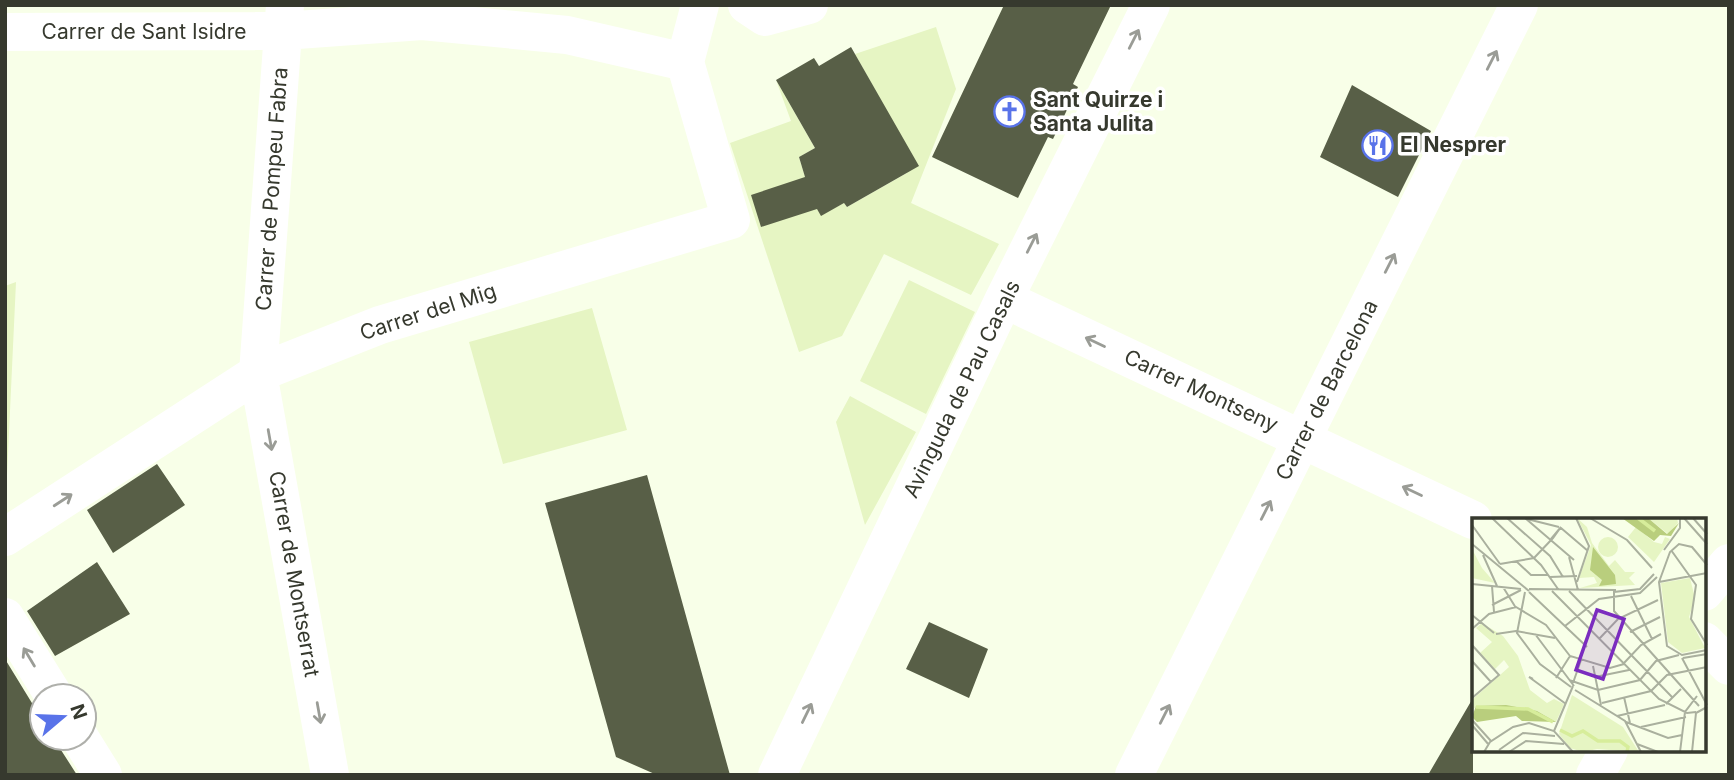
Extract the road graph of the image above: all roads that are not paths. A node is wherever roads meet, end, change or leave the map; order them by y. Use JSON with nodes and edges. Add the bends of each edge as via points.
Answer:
{"nodes":[{"id":1,"x":700,"y":5,"type":"edge"},
{"id":2,"x":747,"y":5,"type":"edge"},
{"id":3,"x":809,"y":5,"type":"edge"},
{"id":4,"x":1151,"y":5,"type":"edge"},
{"id":5,"x":1519,"y":5,"type":"edge"},
{"id":6,"x":284,"y":18,"type":"edge"},
{"id":7,"x":5,"y":32,"type":"edge"},
{"id":8,"x":685,"y":62,"type":"junction"},
{"id":9,"x":1004,"y":299,"type":"junction"},
{"id":10,"x":258,"y":373,"type":"junction"},
{"id":11,"x":1302,"y":439,"type":"junction"},
{"id":12,"x":1472,"y":520,"type":"edge"},
{"id":13,"x":5,"y":537,"type":"edge"},
{"id":14,"x":1729,"y":563,"type":"edge"},
{"id":15,"x":1706,"y":590,"type":"edge"},
{"id":16,"x":5,"y":617,"type":"edge"},
{"id":17,"x":1706,"y":643,"type":"edge"},
{"id":18,"x":1729,"y":666,"type":"edge"},
{"id":19,"x":45,"y":682,"type":"edge"},
{"id":20,"x":89,"y":752,"type":"edge"},
{"id":21,"x":1608,"y":752,"type":"edge"},
{"id":22,"x":103,"y":775,"type":"edge"},
{"id":23,"x":330,"y":775,"type":"edge"},
{"id":24,"x":777,"y":775,"type":"edge"},
{"id":25,"x":1134,"y":775,"type":"edge"},
{"id":26,"x":1595,"y":775,"type":"edge"}],
"edges":[{"from":1,"to":8,"type":"street"},
{"from":2,"to":3,"type":"street","via":[[765,17]]},
{"from":9,"to":4,"type":"street","name":"Avinguda de Pau Casals","one_way":true},
{"from":11,"to":5,"type":"street","name":"Carrer de Barcelona","one_way":true},
{"from":6,"to":7,"type":"street","name":"Carrer de Sant Isidre"},
{"from":6,"to":8,"type":"street","name":"Carrer de Sant Isidre","via":[[422,21],[567,35]]},
{"from":6,"to":10,"type":"street","name":"Carrer de Pompeu Fabra"},
{"from":8,"to":10,"type":"street","name":"Carrer del Mig","via":[[732,220],[380,324]]},
{"from":11,"to":9,"type":"street","name":"Carrer Montseny","one_way":true},
{"from":24,"to":9,"type":"street","name":"Avinguda de Pau Casals","one_way":true},
{"from":13,"to":10,"type":"street","name":"Carrer del Mig","one_way":true},
{"from":10,"to":23,"type":"street","name":"Carrer de Montserrat","one_way":true},
{"from":12,"to":11,"type":"street","name":"Carrer Montseny","one_way":true},
{"from":25,"to":11,"type":"street","name":"Carrer de Barcelona","one_way":true},
{"from":14,"to":15,"type":"street"},
{"from":19,"to":16,"type":"street","one_way":true},
{"from":17,"to":18,"type":"street"},
{"from":20,"to":22,"type":"street"},
{"from":21,"to":26,"type":"street"}]}
